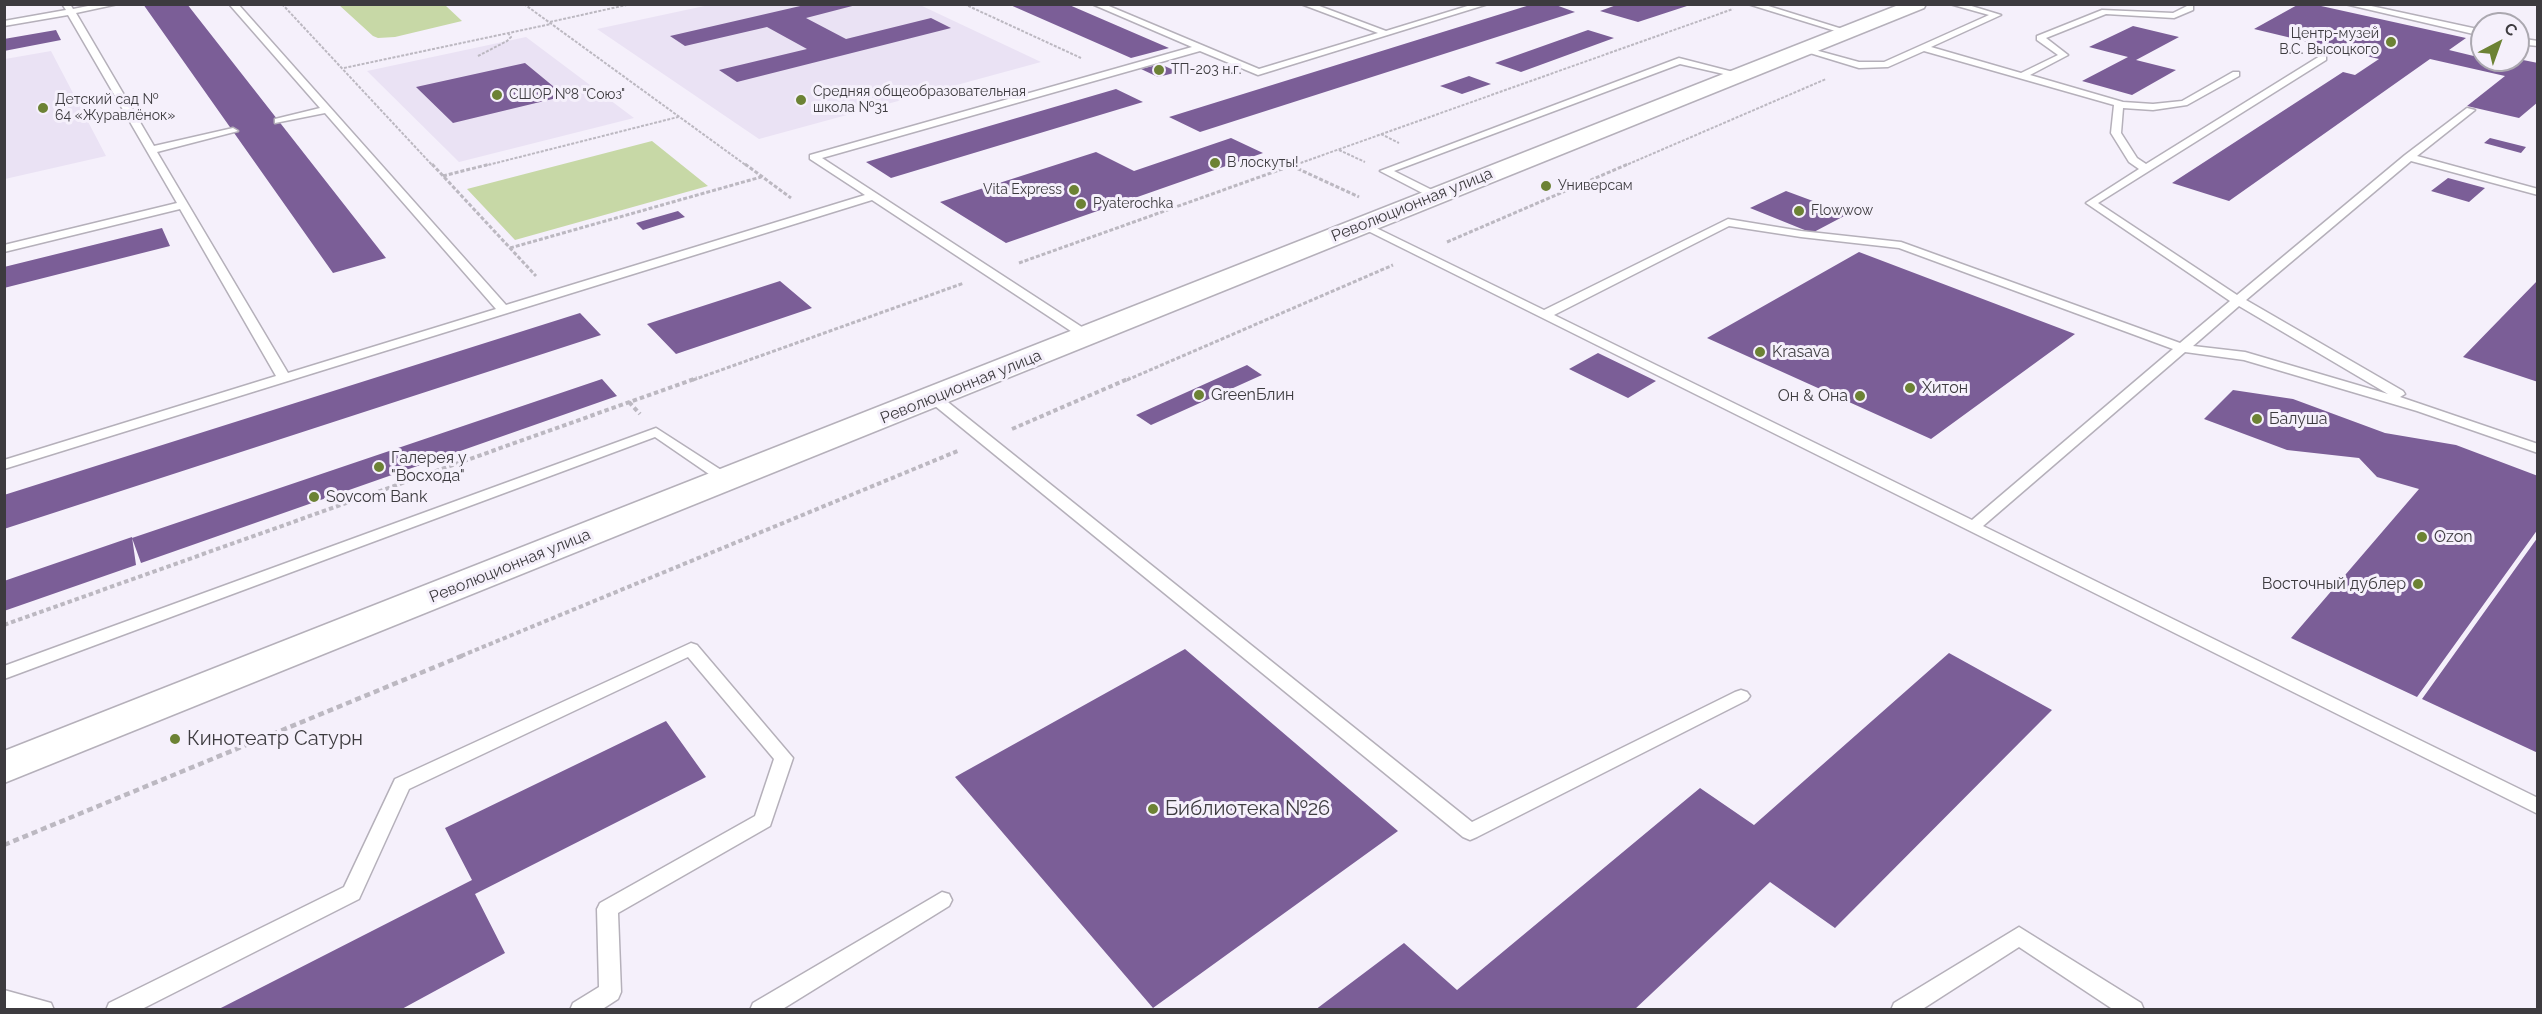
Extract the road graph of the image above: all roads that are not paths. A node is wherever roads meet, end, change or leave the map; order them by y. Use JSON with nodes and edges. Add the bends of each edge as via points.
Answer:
{"nodes":[{"id":1,"x":114,"y":4,"type":"edge"},
{"id":2,"x":233,"y":4,"type":"edge"},
{"id":3,"x":1096,"y":4,"type":"edge"},
{"id":4,"x":1305,"y":4,"type":"edge"},
{"id":5,"x":1461,"y":4,"type":"edge"},
{"id":6,"x":1484,"y":4,"type":"edge"},
{"id":7,"x":1752,"y":4,"type":"edge"},
{"id":8,"x":1918,"y":4,"type":"edge"},
{"id":9,"x":1954,"y":4,"type":"edge"},
{"id":10,"x":2349,"y":4,"type":"edge"},
{"id":11,"x":1472,"y":8,"type":"junction"},
{"id":12,"x":2190,"y":8,"type":"dead end"},
{"id":13,"x":68,"y":9,"type":"edge"},
{"id":14,"x":4,"y":24,"type":"edge"},
{"id":15,"x":2470,"y":30,"type":"edge"},
{"id":16,"x":1848,"y":32,"type":"junction"},
{"id":17,"x":1387,"y":34,"type":"junction"},
{"id":18,"x":1199,"y":48,"type":"junction"},
{"id":19,"x":1924,"y":48,"type":"junction"},
{"id":20,"x":1804,"y":50,"type":"junction"},
{"id":21,"x":2323,"y":58,"type":"dead end"},
{"id":22,"x":2236,"y":74,"type":"dead end"},
{"id":23,"x":1741,"y":75,"type":"junction"},
{"id":24,"x":2023,"y":75,"type":"junction"},
{"id":25,"x":2119,"y":105,"type":"junction"},
{"id":26,"x":326,"y":110,"type":"junction"},
{"id":27,"x":2470,"y":110,"type":"dead end"},
{"id":28,"x":278,"y":121,"type":"dead end"},
{"id":29,"x":233,"y":131,"type":"dead end"},
{"id":30,"x":151,"y":150,"type":"junction"},
{"id":31,"x":2409,"y":158,"type":"junction"},
{"id":32,"x":2146,"y":169,"type":"junction"},
{"id":33,"x":2538,"y":183,"type":"edge"},
{"id":34,"x":2525,"y":189,"type":"junction"},
{"id":35,"x":2538,"y":192,"type":"edge"},
{"id":36,"x":1436,"y":195,"type":"junction"},
{"id":37,"x":872,"y":196,"type":"junction"},
{"id":38,"x":183,"y":205,"type":"junction"},
{"id":39,"x":1362,"y":225,"type":"junction"},
{"id":40,"x":4,"y":249,"type":"edge"},
{"id":41,"x":2238,"y":301,"type":"junction"},
{"id":42,"x":504,"y":310,"type":"junction"},
{"id":43,"x":1546,"y":314,"type":"junction"},
{"id":44,"x":1087,"y":336,"type":"junction"},
{"id":45,"x":2182,"y":348,"type":"junction"},
{"id":46,"x":284,"y":378,"type":"junction"},
{"id":47,"x":934,"y":398,"type":"junction"},
{"id":48,"x":2422,"y":408,"type":"junction"},
{"id":49,"x":2538,"y":449,"type":"edge"},
{"id":50,"x":4,"y":465,"type":"edge"},
{"id":51,"x":727,"y":480,"type":"junction"},
{"id":52,"x":1974,"y":526,"type":"junction"},
{"id":53,"x":4,"y":673,"type":"edge"},
{"id":54,"x":1742,"y":696,"type":"dead end"},
{"id":55,"x":4,"y":768,"type":"edge"},
{"id":56,"x":2538,"y":807,"type":"edge"},
{"id":57,"x":942,"y":900,"type":"dead end"},
{"id":58,"x":4,"y":999,"type":"edge"},
{"id":59,"x":43,"y":1010,"type":"edge"},
{"id":60,"x":117,"y":1010,"type":"edge"},
{"id":61,"x":581,"y":1010,"type":"edge"},
{"id":62,"x":761,"y":1010,"type":"edge"},
{"id":63,"x":1902,"y":1010,"type":"edge"},
{"id":64,"x":2133,"y":1010,"type":"edge"}],
"edges":[{"from":1,"to":13,"type":"lane"},
{"from":2,"to":26,"type":"lane"},
{"from":3,"to":18,"type":"lane"},
{"from":4,"to":17,"type":"lane"},
{"from":5,"to":11,"type":"lane"},
{"from":6,"to":11,"type":"lane"},
{"from":7,"to":16,"type":"lane"},
{"from":8,"to":16,"type":"main road","name":"Революционная улица"},
{"from":9,"to":19,"type":"lane","via":[[1997,15]]},
{"from":10,"to":15,"type":"lane"},
{"from":11,"to":17,"type":"lane"},
{"from":12,"to":24,"type":"lane","via":[[2174,16],[2105,12],[2062,29],[2040,38],[2064,55]]},
{"from":13,"to":14,"type":"lane"},
{"from":13,"to":30,"type":"lane"},
{"from":16,"to":20,"type":"main road","name":"Революционная улица"},
{"from":17,"to":18,"type":"lane","via":[[1258,72]]},
{"from":18,"to":37,"type":"lane","via":[[814,157]]},
{"from":19,"to":20,"type":"lane","via":[[1884,65],[1859,65]]},
{"from":19,"to":24,"type":"lane"},
{"from":20,"to":23,"type":"main road","name":"Революционная улица"},
{"from":21,"to":32,"type":"lane"},
{"from":22,"to":25,"type":"lane","via":[[2184,103],[2153,107]]},
{"from":23,"to":36,"type":"main road","name":"Революционная улица"},
{"from":23,"to":36,"type":"lane","via":[[1679,61],[1385,171]]},
{"from":24,"to":25,"type":"lane","via":[[2102,96]]},
{"from":25,"to":32,"type":"lane","via":[[2116,133],[2133,160]]},
{"from":26,"to":28,"type":"lane"},
{"from":26,"to":42,"type":"lane"},
{"from":27,"to":31,"type":"lane"},
{"from":29,"to":30,"type":"lane"},
{"from":30,"to":38,"type":"lane"},
{"from":31,"to":34,"type":"lane"},
{"from":31,"to":41,"type":"lane"},
{"from":32,"to":41,"type":"lane","via":[[2091,203]]},
{"from":33,"to":34,"type":"lane"},
{"from":34,"to":35,"type":"lane"},
{"from":36,"to":39,"type":"main road","name":"Революционная улица"},
{"from":37,"to":42,"type":"lane"},
{"from":37,"to":44,"type":"lane"},
{"from":38,"to":40,"type":"lane"},
{"from":38,"to":46,"type":"lane"},
{"from":39,"to":43,"type":"lane"},
{"from":39,"to":44,"type":"main road","name":"Революционная улица"},
{"from":41,"to":45,"type":"lane"},
{"from":41,"to":48,"type":"lane"},
{"from":42,"to":46,"type":"lane"},
{"from":43,"to":45,"type":"lane","via":[[1728,222],[1901,245]]},
{"from":43,"to":52,"type":"lane"},
{"from":44,"to":47,"type":"main road","name":"Революционная улица"},
{"from":45,"to":48,"type":"lane","via":[[2245,356]]},
{"from":45,"to":52,"type":"lane"},
{"from":46,"to":50,"type":"lane"},
{"from":47,"to":51,"type":"main road","name":"Революционная улица"},
{"from":47,"to":54,"type":"lane","via":[[1470,832]]},
{"from":48,"to":49,"type":"lane"},
{"from":51,"to":53,"type":"lane","via":[[656,432]]},
{"from":51,"to":55,"type":"main road","name":"Революционная улица"},
{"from":52,"to":56,"type":"lane"},
{"from":57,"to":62,"type":"lane"},
{"from":58,"to":59,"type":"lane"},
{"from":60,"to":61,"type":"lane","via":[[352,893],[402,784],[691,649],[784,758],[763,821],[607,909],[610,992]]},
{"from":63,"to":64,"type":"lane","via":[[2019,936]]}]}
